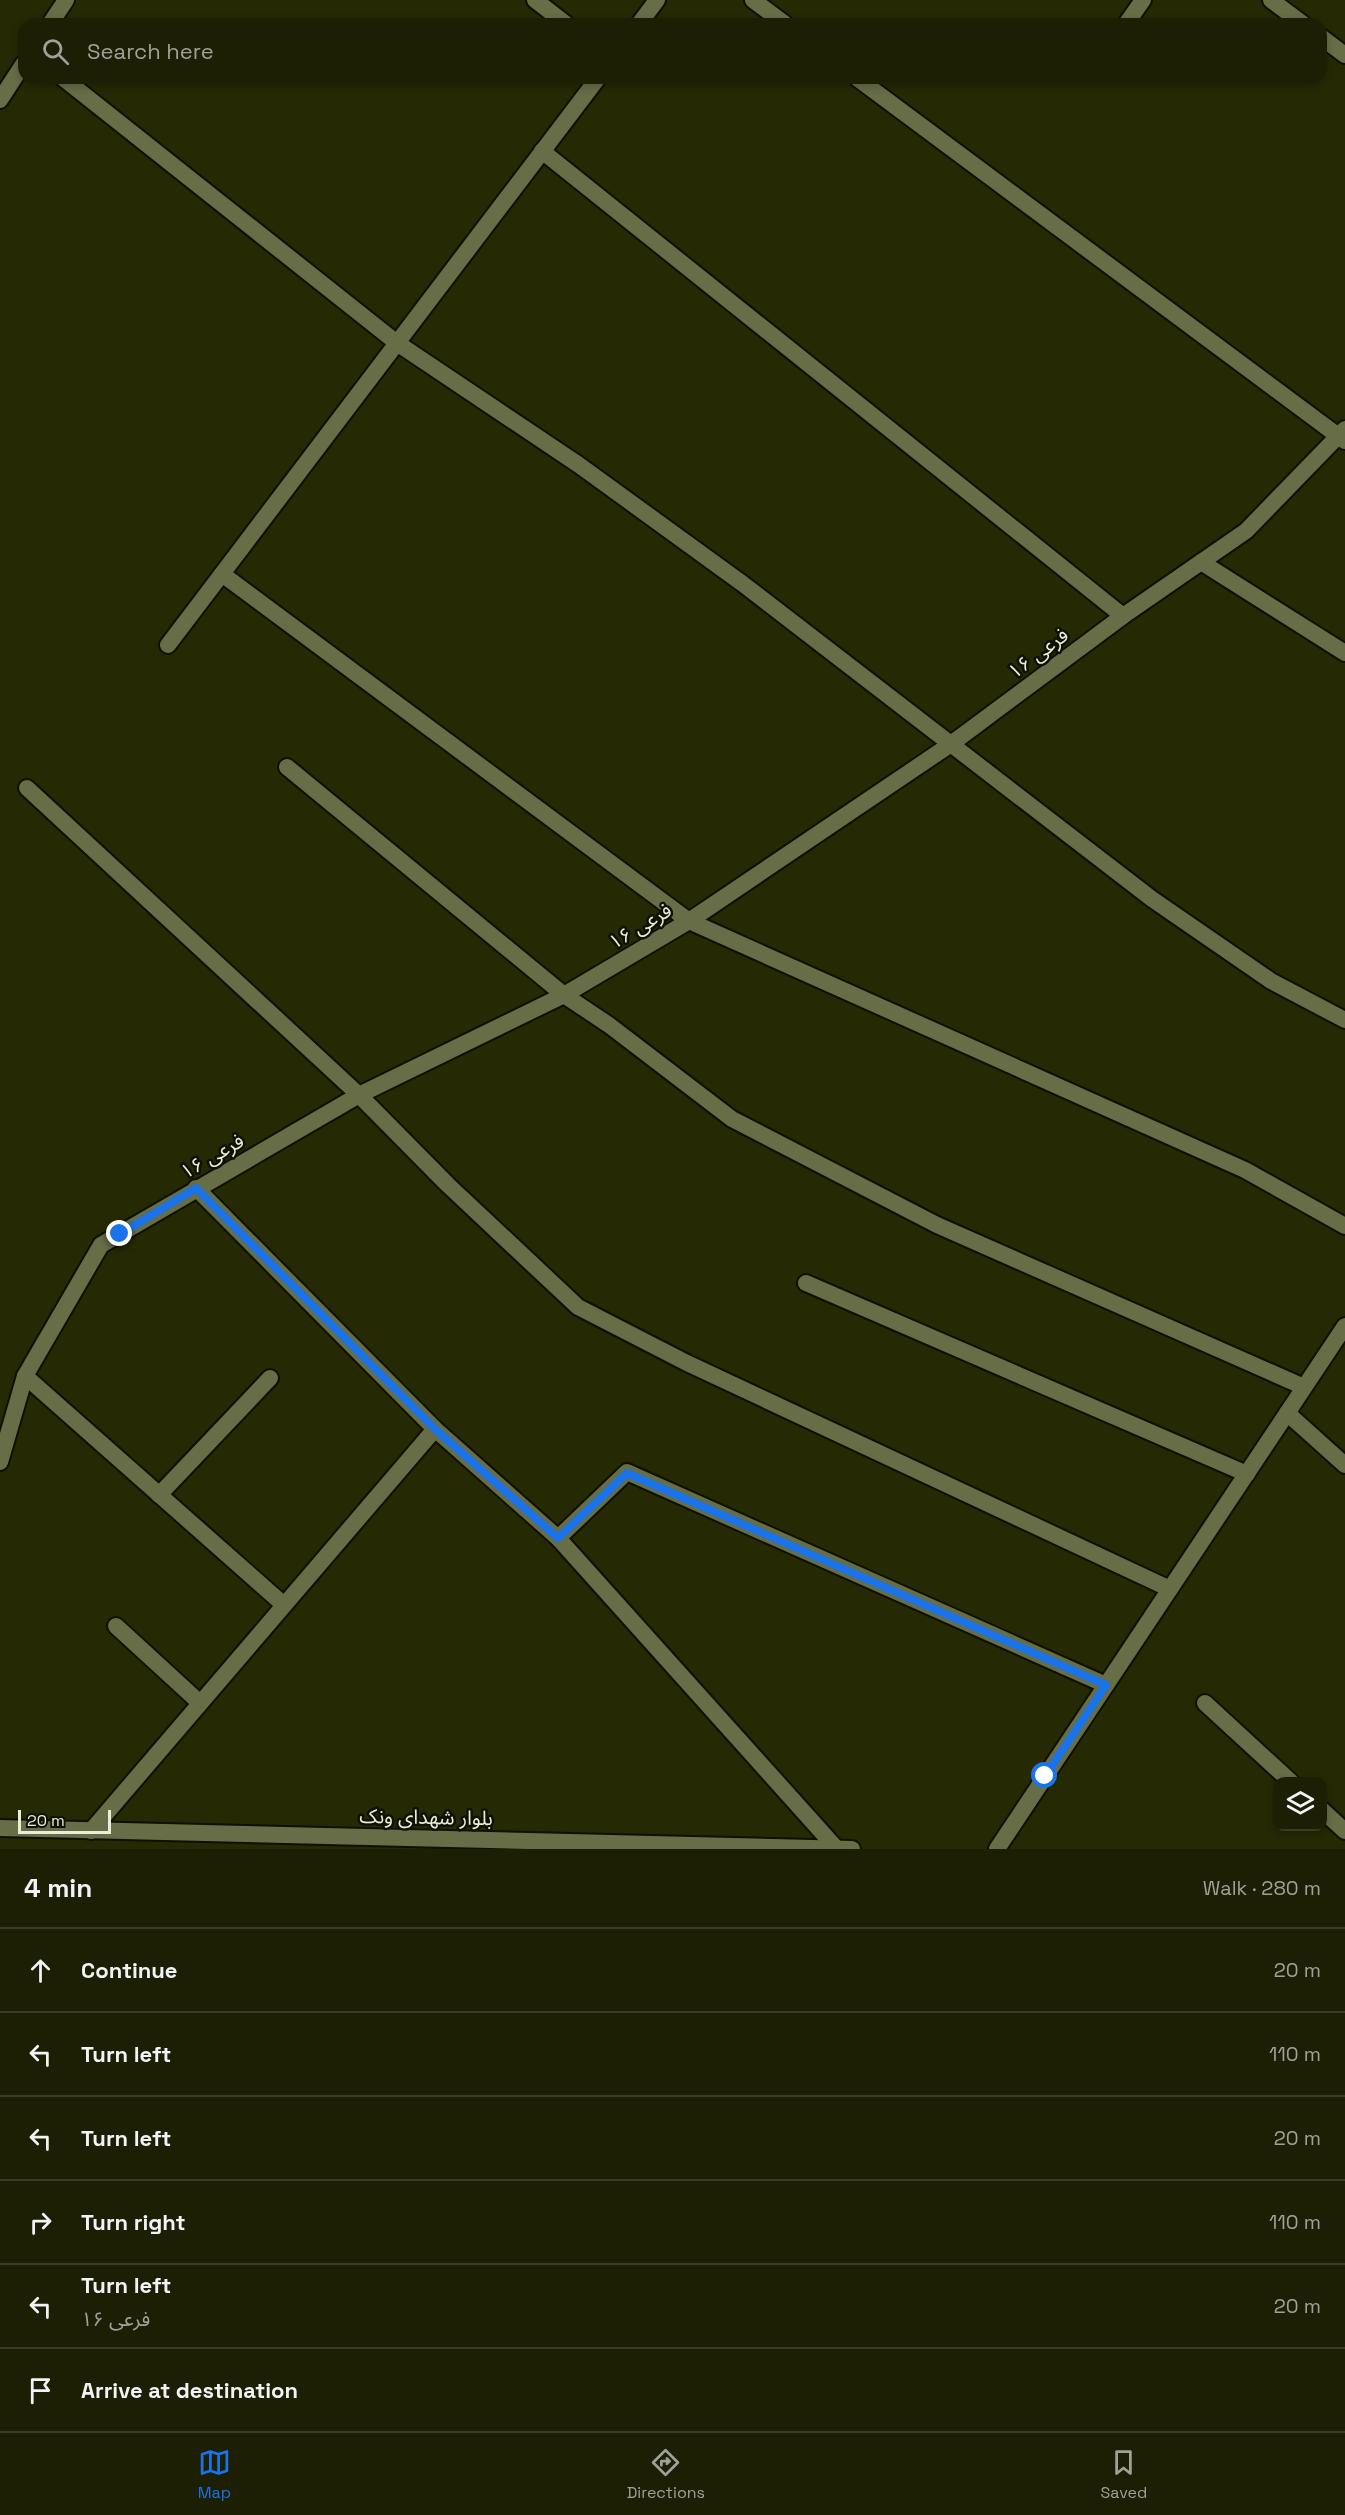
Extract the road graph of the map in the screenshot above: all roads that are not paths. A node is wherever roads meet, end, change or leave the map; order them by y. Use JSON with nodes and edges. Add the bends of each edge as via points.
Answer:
{"nodes":[{"id":1,"x":66,"y":0,"type":"edge"},
{"id":2,"x":535,"y":0,"type":"edge"},
{"id":3,"x":657,"y":0,"type":"edge"},
{"id":4,"x":753,"y":0,"type":"edge"},
{"id":5,"x":1143,"y":0,"type":"edge"},
{"id":6,"x":1271,"y":0,"type":"edge"},
{"id":7,"x":54,"y":18,"type":"edge"},
{"id":8,"x":558,"y":18,"type":"edge"},
{"id":9,"x":644,"y":18,"type":"edge"},
{"id":10,"x":777,"y":18,"type":"edge"},
{"id":11,"x":1130,"y":18,"type":"edge"},
{"id":12,"x":1295,"y":18,"type":"edge"},
{"id":13,"x":1327,"y":42,"type":"edge"},
{"id":14,"x":1345,"y":55,"type":"edge"},
{"id":15,"x":18,"y":72,"type":"edge"},
{"id":16,"x":71,"y":84,"type":"edge"},
{"id":17,"x":593,"y":84,"type":"edge"},
{"id":18,"x":865,"y":84,"type":"edge"},
{"id":19,"x":0,"y":100,"type":"edge"},
{"id":20,"x":542,"y":152,"type":"junction"},
{"id":21,"x":397,"y":343,"type":"junction"},
{"id":22,"x":1343,"y":435,"type":"edge"},
{"id":23,"x":1201,"y":562,"type":"junction"},
{"id":24,"x":222,"y":574,"type":"junction"},
{"id":25,"x":1123,"y":616,"type":"junction"},
{"id":26,"x":168,"y":645,"type":"dead end"},
{"id":27,"x":1345,"y":653,"type":"edge"},
{"id":28,"x":951,"y":744,"type":"junction"},
{"id":29,"x":287,"y":767,"type":"dead end"},
{"id":30,"x":27,"y":788,"type":"dead end"},
{"id":31,"x":689,"y":921,"type":"junction"},
{"id":32,"x":564,"y":995,"type":"junction"},
{"id":33,"x":1345,"y":1020,"type":"edge"},
{"id":34,"x":359,"y":1095,"type":"junction"},
{"id":35,"x":196,"y":1188,"type":"junction"},
{"id":36,"x":1345,"y":1226,"type":"edge"},
{"id":37,"x":806,"y":1283,"type":"dead end"},
{"id":38,"x":1345,"y":1326,"type":"edge"},
{"id":39,"x":25,"y":1376,"type":"junction"},
{"id":40,"x":270,"y":1378,"type":"dead end"},
{"id":41,"x":1304,"y":1387,"type":"junction"},
{"id":42,"x":1287,"y":1413,"type":"junction"},
{"id":43,"x":435,"y":1429,"type":"junction"},
{"id":44,"x":0,"y":1462,"type":"edge"},
{"id":45,"x":1345,"y":1465,"type":"edge"},
{"id":46,"x":1246,"y":1473,"type":"junction"},
{"id":47,"x":159,"y":1495,"type":"junction"},
{"id":48,"x":558,"y":1538,"type":"junction"},
{"id":49,"x":1170,"y":1589,"type":"junction"},
{"id":50,"x":284,"y":1605,"type":"junction"},
{"id":51,"x":116,"y":1626,"type":"dead end"},
{"id":52,"x":1106,"y":1685,"type":"junction"},
{"id":53,"x":200,"y":1703,"type":"junction"},
{"id":54,"x":1205,"y":1703,"type":"dead end"},
{"id":55,"x":1286,"y":1777,"type":"edge"},
{"id":56,"x":1327,"y":1814,"type":"edge"},
{"id":57,"x":0,"y":1828,"type":"edge"},
{"id":58,"x":91,"y":1831,"type":"junction"},
{"id":59,"x":1345,"y":1831,"type":"edge"},
{"id":60,"x":415,"y":1843,"type":"edge"},
{"id":61,"x":837,"y":1849,"type":"edge"},
{"id":62,"x":852,"y":1849,"type":"edge"},
{"id":63,"x":996,"y":1849,"type":"edge"}],
"edges":[{"from":1,"to":7,"type":"street"},
{"from":2,"to":8,"type":"street"},
{"from":3,"to":9,"type":"street"},
{"from":4,"to":10,"type":"street"},
{"from":5,"to":11,"type":"street"},
{"from":6,"to":12,"type":"street"},
{"from":13,"to":14,"type":"street"},
{"from":15,"to":19,"type":"street"},
{"from":16,"to":21,"type":"street"},
{"from":17,"to":20,"type":"street"},
{"from":18,"to":22,"type":"street"},
{"from":20,"to":21,"type":"street"},
{"from":20,"to":25,"type":"street"},
{"from":21,"to":24,"type":"street"},
{"from":21,"to":28,"type":"street","via":[[579,465]]},
{"from":22,"to":23,"type":"street","name":"فرعی ۱۶","via":[[1246,531]]},
{"from":23,"to":25,"type":"street","name":"فرعی ۱۶"},
{"from":23,"to":27,"type":"street"},
{"from":24,"to":26,"type":"street"},
{"from":24,"to":31,"type":"street"},
{"from":25,"to":28,"type":"street","name":"فرعی ۱۶"},
{"from":28,"to":31,"type":"street","name":"فرعی ۱۶"},
{"from":28,"to":33,"type":"street","via":[[1152,899],[1271,981]]},
{"from":29,"to":32,"type":"street"},
{"from":30,"to":34,"type":"street"},
{"from":31,"to":32,"type":"street","name":"فرعی ۱۶"},
{"from":31,"to":36,"type":"street","via":[[1245,1170]]},
{"from":32,"to":34,"type":"street","name":"فرعی ۱۶"},
{"from":32,"to":41,"type":"street","via":[[732,1119],[938,1225]]},
{"from":34,"to":35,"type":"street","name":"فرعی ۱۶"},
{"from":34,"to":49,"type":"street","via":[[578,1307],[687,1363]]},
{"from":35,"to":39,"type":"street","name":"فرعی ۱۶","via":[[101,1245]]},
{"from":35,"to":43,"type":"street"},
{"from":37,"to":46,"type":"street"},
{"from":38,"to":41,"type":"street"},
{"from":39,"to":44,"type":"street","name":"فرعی ۱۶"},
{"from":39,"to":47,"type":"street"},
{"from":40,"to":47,"type":"street"},
{"from":41,"to":42,"type":"street"},
{"from":42,"to":45,"type":"street"},
{"from":42,"to":46,"type":"street"},
{"from":43,"to":48,"type":"street"},
{"from":43,"to":50,"type":"street"},
{"from":46,"to":49,"type":"street"},
{"from":47,"to":50,"type":"street"},
{"from":48,"to":52,"type":"street","via":[[627,1473]]},
{"from":48,"to":61,"type":"street"},
{"from":49,"to":52,"type":"street"},
{"from":50,"to":53,"type":"street"},
{"from":51,"to":53,"type":"street"},
{"from":52,"to":63,"type":"street"},
{"from":53,"to":58,"type":"street"},
{"from":54,"to":55,"type":"street"},
{"from":56,"to":59,"type":"street"},
{"from":57,"to":58,"type":"street","name":"بلوار شهدای ونک"},
{"from":58,"to":60,"type":"street","name":"بلوار شهدای ونک"},
{"from":60,"to":61,"type":"street","name":"بلوار شهدای ونک"},
{"from":61,"to":62,"type":"street","name":"بلوار شهدای ونک"}]}
